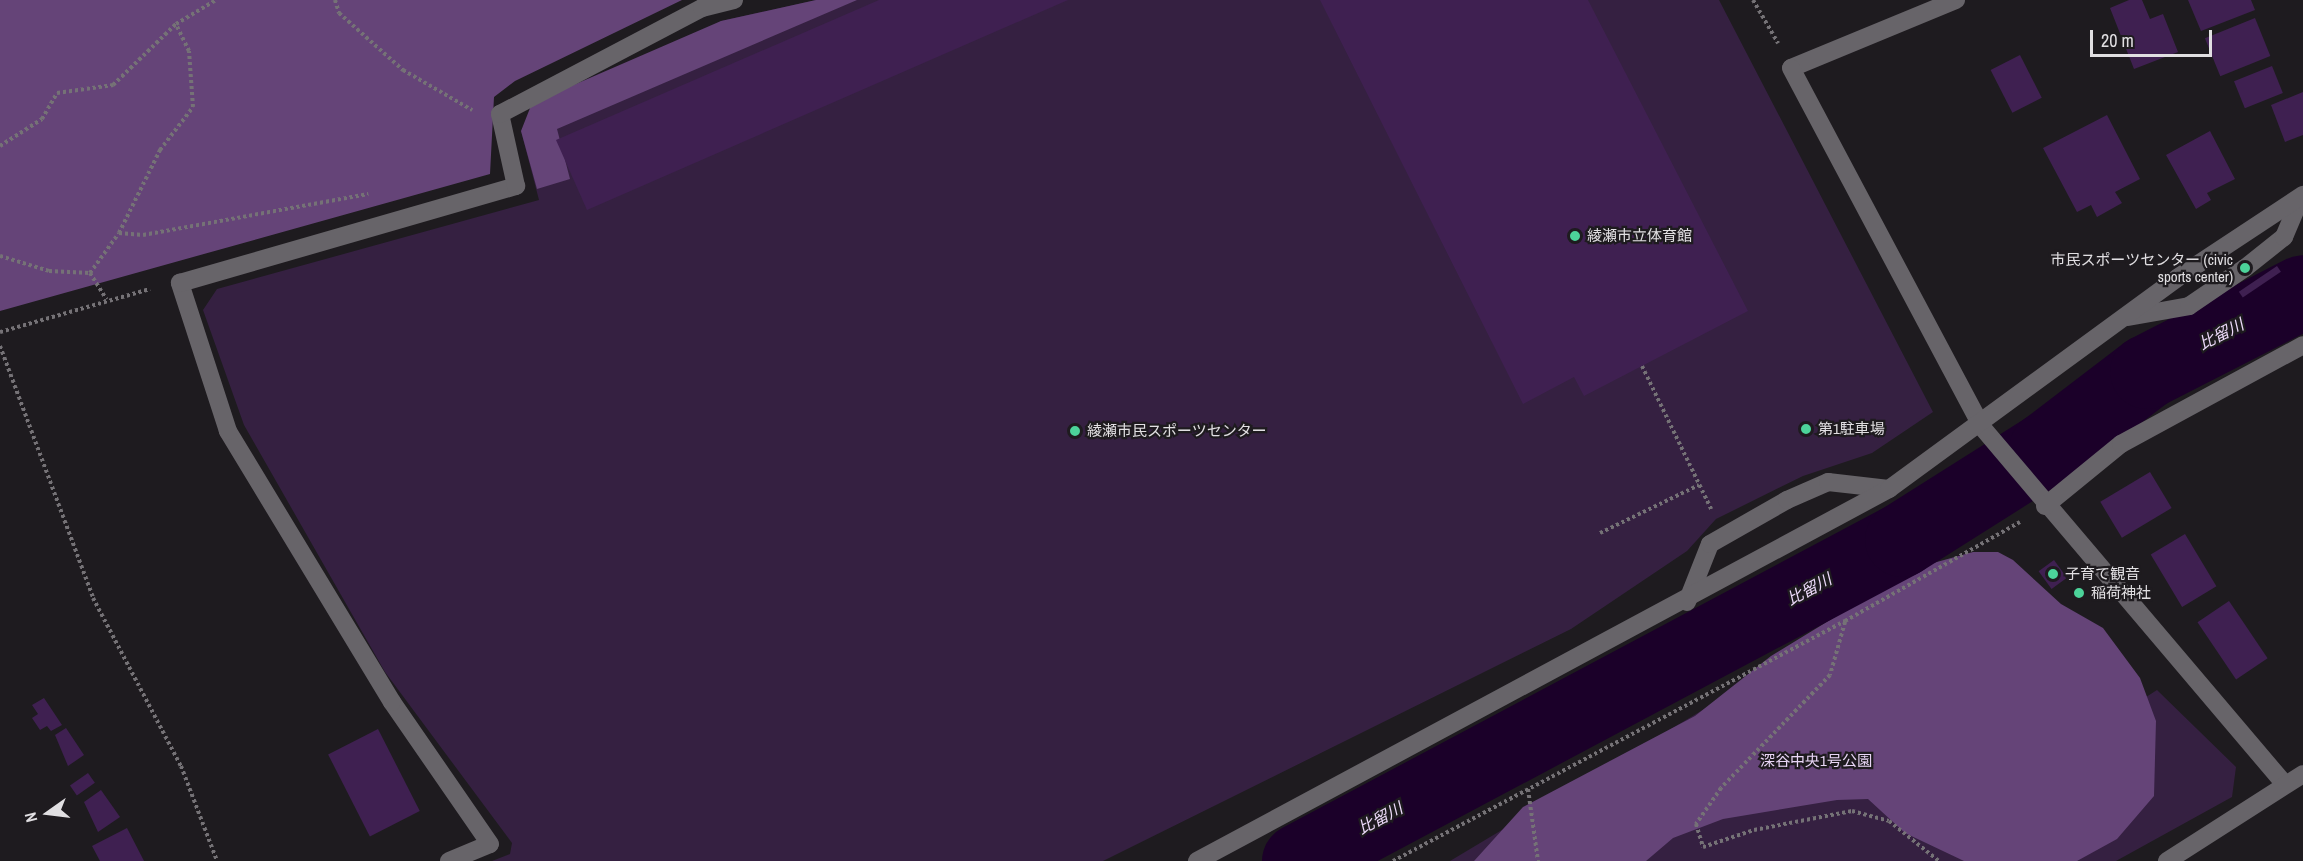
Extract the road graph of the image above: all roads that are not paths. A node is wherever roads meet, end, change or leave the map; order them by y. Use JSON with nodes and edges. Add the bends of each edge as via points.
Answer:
{"nodes":[{"id":1,"x":734,"y":0,"type":"edge"},
{"id":2,"x":1956,"y":0,"type":"edge"},
{"id":3,"x":2302,"y":196,"type":"edge"},
{"id":4,"x":2128,"y":317,"type":"junction"},
{"id":5,"x":2303,"y":345,"type":"edge"},
{"id":6,"x":1981,"y":426,"type":"junction"},
{"id":7,"x":1889,"y":489,"type":"junction"},
{"id":8,"x":2045,"y":506,"type":"junction"},
{"id":9,"x":1687,"y":602,"type":"junction"},
{"id":10,"x":2303,"y":774,"type":"edge"},
{"id":11,"x":2285,"y":785,"type":"junction"},
{"id":12,"x":450,"y":861,"type":"edge"},
{"id":13,"x":1197,"y":861,"type":"edge"},
{"id":14,"x":2167,"y":861,"type":"edge"}],
"edges":[{"from":1,"to":12,"type":"street","via":[[702,8],[500,114],[516,186],[180,282],[228,431],[392,702],[490,844]]},
{"from":2,"to":6,"type":"street","via":[[1791,68]]},
{"from":3,"to":4,"type":"street"},
{"from":3,"to":4,"type":"street","via":[[2284,237],[2245,268],[2189,306]]},
{"from":4,"to":6,"type":"street"},
{"from":5,"to":8,"type":"street","via":[[2121,444]]},
{"from":6,"to":7,"type":"street"},
{"from":6,"to":8,"type":"street"},
{"from":7,"to":9,"type":"street"},
{"from":7,"to":9,"type":"street","via":[[1828,482],[1787,500],[1710,544]]},
{"from":8,"to":11,"type":"street"},
{"from":9,"to":13,"type":"street"},
{"from":10,"to":11,"type":"street"},
{"from":11,"to":14,"type":"street"}]}
